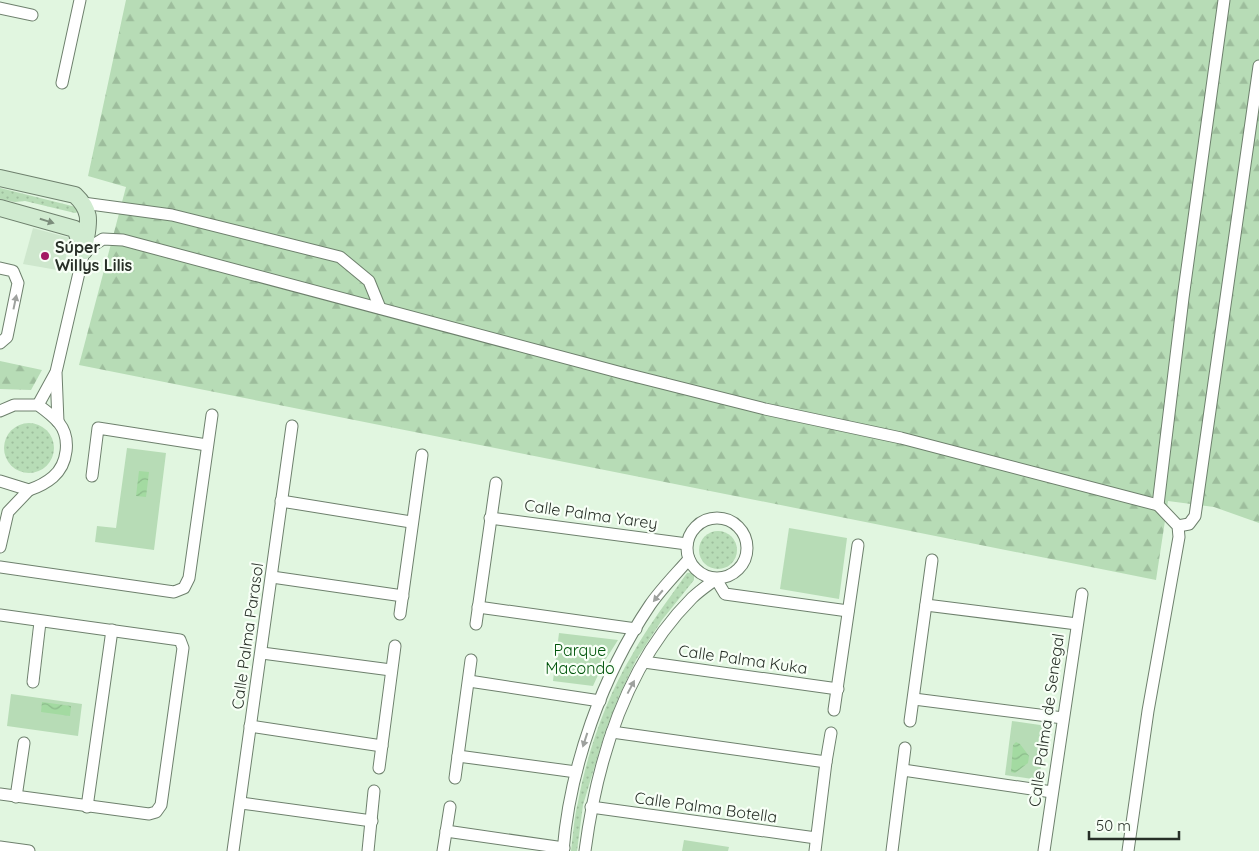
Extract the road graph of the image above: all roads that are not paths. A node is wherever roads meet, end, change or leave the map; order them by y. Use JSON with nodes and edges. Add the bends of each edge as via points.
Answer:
{"nodes":[{"id":1,"x":80,"y":0,"type":"edge"},
{"id":2,"x":1224,"y":0,"type":"edge"},
{"id":3,"x":0,"y":8,"type":"edge"},
{"id":4,"x":32,"y":15,"type":"dead end"},
{"id":5,"x":1259,"y":66,"type":"edge"},
{"id":6,"x":62,"y":83,"type":"dead end"},
{"id":7,"x":0,"y":178,"type":"edge"},
{"id":8,"x":83,"y":202,"type":"junction"},
{"id":9,"x":0,"y":208,"type":"edge"},
{"id":10,"x":84,"y":251,"type":"junction"},
{"id":11,"x":0,"y":268,"type":"edge"},
{"id":12,"x":380,"y":308,"type":"junction"},
{"id":13,"x":0,"y":343,"type":"edge"},
{"id":14,"x":56,"y":372,"type":"junction"},
{"id":15,"x":38,"y":405,"type":"junction"},
{"id":16,"x":0,"y":411,"type":"edge"},
{"id":17,"x":212,"y":415,"type":"dead end"},
{"id":18,"x":58,"y":422,"type":"junction"},
{"id":19,"x":292,"y":426,"type":"dead end"},
{"id":20,"x":207,"y":445,"type":"junction"},
{"id":21,"x":422,"y":455,"type":"dead end"},
{"id":22,"x":92,"y":476,"type":"dead end"},
{"id":23,"x":0,"y":481,"type":"edge"},
{"id":24,"x":496,"y":483,"type":"dead end"},
{"id":25,"x":29,"y":490,"type":"junction"},
{"id":26,"x":281,"y":501,"type":"junction"},
{"id":27,"x":1158,"y":505,"type":"junction"},
{"id":28,"x":490,"y":518,"type":"junction"},
{"id":29,"x":411,"y":522,"type":"junction"},
{"id":30,"x":1178,"y":526,"type":"junction"},
{"id":31,"x":687,"y":544,"type":"junction"},
{"id":32,"x":858,"y":545,"type":"dead end"},
{"id":33,"x":0,"y":547,"type":"edge"},
{"id":34,"x":689,"y":558,"type":"junction"},
{"id":35,"x":932,"y":560,"type":"dead end"},
{"id":36,"x":0,"y":567,"type":"edge"},
{"id":37,"x":272,"y":577,"type":"junction"},
{"id":38,"x":716,"y":579,"type":"junction"},
{"id":39,"x":1082,"y":594,"type":"dead end"},
{"id":40,"x":402,"y":596,"type":"junction"},
{"id":41,"x":926,"y":605,"type":"junction"},
{"id":42,"x":478,"y":607,"type":"junction"},
{"id":43,"x":848,"y":610,"type":"junction"},
{"id":44,"x":400,"y":614,"type":"dead end"},
{"id":45,"x":2,"y":616,"type":"edge"},
{"id":46,"x":40,"y":622,"type":"junction"},
{"id":47,"x":476,"y":624,"type":"dead end"},
{"id":48,"x":1077,"y":624,"type":"junction"},
{"id":49,"x":636,"y":629,"type":"junction"},
{"id":50,"x":112,"y":630,"type":"junction"},
{"id":51,"x":394,"y":646,"type":"dead end"},
{"id":52,"x":262,"y":653,"type":"junction"},
{"id":53,"x":471,"y":660,"type":"dead end"},
{"id":54,"x":644,"y":662,"type":"junction"},
{"id":55,"x":391,"y":670,"type":"junction"},
{"id":56,"x":468,"y":680,"type":"junction"},
{"id":57,"x":33,"y":682,"type":"dead end"},
{"id":58,"x":838,"y":689,"type":"junction"},
{"id":59,"x":914,"y":699,"type":"junction"},
{"id":60,"x":600,"y":701,"type":"junction"},
{"id":61,"x":834,"y":710,"type":"dead end"},
{"id":62,"x":1063,"y":718,"type":"junction"},
{"id":63,"x":910,"y":722,"type":"dead end"},
{"id":64,"x":250,"y":726,"type":"junction"},
{"id":65,"x":612,"y":732,"type":"junction"},
{"id":66,"x":831,"y":733,"type":"dead end"},
{"id":67,"x":24,"y":743,"type":"dead end"},
{"id":68,"x":382,"y":746,"type":"junction"},
{"id":69,"x":905,"y":748,"type":"dead end"},
{"id":70,"x":458,"y":756,"type":"junction"},
{"id":71,"x":826,"y":762,"type":"junction"},
{"id":72,"x":378,"y":768,"type":"dead end"},
{"id":73,"x":903,"y":770,"type":"junction"},
{"id":74,"x":576,"y":772,"type":"junction"},
{"id":75,"x":455,"y":778,"type":"dead end"},
{"id":76,"x":374,"y":791,"type":"dead end"},
{"id":77,"x":1052,"y":792,"type":"junction"},
{"id":78,"x":0,"y":794,"type":"edge"},
{"id":79,"x":16,"y":797,"type":"junction"},
{"id":80,"x":241,"y":803,"type":"junction"},
{"id":81,"x":87,"y":807,"type":"junction"},
{"id":82,"x":450,"y":807,"type":"dead end"},
{"id":83,"x":591,"y":807,"type":"junction"},
{"id":84,"x":372,"y":820,"type":"junction"},
{"id":85,"x":446,"y":831,"type":"junction"},
{"id":86,"x":816,"y":838,"type":"junction"},
{"id":87,"x":0,"y":847,"type":"edge"},
{"id":88,"x":563,"y":849,"type":"edge"},
{"id":89,"x":896,"y":850,"type":"edge"},
{"id":90,"x":29,"y":851,"type":"edge"},
{"id":91,"x":233,"y":851,"type":"edge"},
{"id":92,"x":368,"y":851,"type":"edge"},
{"id":93,"x":443,"y":851,"type":"edge"},
{"id":94,"x":585,"y":851,"type":"edge"},
{"id":95,"x":815,"y":851,"type":"edge"},
{"id":96,"x":1044,"y":851,"type":"edge"},
{"id":97,"x":1128,"y":851,"type":"edge"}],
"edges":[{"from":1,"to":6,"type":"street"},
{"from":2,"to":27,"type":"street"},
{"from":3,"to":4,"type":"street"},
{"from":5,"to":30,"type":"street","via":[[1195,516],[1190,524]]},
{"from":7,"to":8,"type":"main road","via":[[75,194]]},
{"from":8,"to":10,"type":"main road","via":[[89,216]]},
{"from":8,"to":12,"type":"street","via":[[172,215],[340,257],[369,281]]},
{"from":9,"to":10,"type":"main road","one_way":true,"via":[[74,229]]},
{"from":10,"to":12,"type":"street","via":[[103,239],[123,240]]},
{"from":10,"to":14,"type":"street"},
{"from":13,"to":11,"type":"street","one_way":true,"via":[[8,337],[18,283],[13,271]]},
{"from":12,"to":27,"type":"street","via":[[622,373],[765,409],[901,438]]},
{"from":14,"to":15,"type":"street"},
{"from":14,"to":18,"type":"street"},
{"from":15,"to":16,"type":"street","via":[[14,405]]},
{"from":15,"to":18,"type":"street"},
{"from":17,"to":20,"type":"street"},
{"from":18,"to":25,"type":"street","via":[[66,439],[62,465],[45,484]]},
{"from":19,"to":26,"type":"street","name":"Calle Palma Parasol"},
{"from":20,"to":22,"type":"street","via":[[98,428]]},
{"from":20,"to":36,"type":"street","via":[[189,578],[184,588],[174,592]]},
{"from":21,"to":29,"type":"street"},
{"from":23,"to":25,"type":"street"},
{"from":24,"to":28,"type":"street"},
{"from":25,"to":33,"type":"street","via":[[8,512]]},
{"from":26,"to":29,"type":"street"},
{"from":26,"to":37,"type":"street","name":"Calle Palma Parasol"},
{"from":27,"to":30,"type":"street"},
{"from":28,"to":31,"type":"street","name":"Calle Palma Yarey"},
{"from":28,"to":42,"type":"street"},
{"from":29,"to":40,"type":"street"},
{"from":30,"to":97,"type":"street","via":[[1179,537],[1148,711]]},
{"from":31,"to":34,"type":"street"},
{"from":31,"to":38,"type":"street","via":[[700,523],[712,518],[725,519],[744,534],[748,546],[746,559],[739,570],[728,577]]},
{"from":32,"to":43,"type":"street"},
{"from":34,"to":38,"type":"street","via":[[698,571]]},
{"from":34,"to":49,"type":"street","one_way":true,"via":[[651,604]]},
{"from":35,"to":41,"type":"street"},
{"from":37,"to":40,"type":"street"},
{"from":37,"to":52,"type":"street","name":"Calle Palma Parasol"},
{"from":38,"to":43,"type":"street","via":[[725,594]]},
{"from":38,"to":54,"type":"street","via":[[694,596],[673,619]]},
{"from":39,"to":48,"type":"street","name":"Calle Palma de Senegal"},
{"from":40,"to":44,"type":"street"},
{"from":41,"to":48,"type":"street"},
{"from":41,"to":59,"type":"street"},
{"from":42,"to":47,"type":"street"},
{"from":42,"to":49,"type":"street"},
{"from":43,"to":58,"type":"street"},
{"from":45,"to":46,"type":"street"},
{"from":46,"to":50,"type":"street"},
{"from":46,"to":57,"type":"street"},
{"from":48,"to":62,"type":"street","name":"Calle Palma de Senegal"},
{"from":49,"to":60,"type":"street"},
{"from":50,"to":81,"type":"street"},
{"from":50,"to":81,"type":"street","via":[[180,640],[183,648],[161,805],[156,812],[149,814]]},
{"from":51,"to":55,"type":"street"},
{"from":52,"to":55,"type":"street"},
{"from":52,"to":64,"type":"street","name":"Calle Palma Parasol"},
{"from":53,"to":56,"type":"street"},
{"from":54,"to":58,"type":"street","name":"Calle Palma Kuka"},
{"from":65,"to":54,"type":"street","one_way":true,"via":[[626,695]]},
{"from":55,"to":68,"type":"street"},
{"from":56,"to":60,"type":"street"},
{"from":56,"to":70,"type":"street"},
{"from":58,"to":61,"type":"street"},
{"from":59,"to":62,"type":"street"},
{"from":59,"to":63,"type":"street"},
{"from":60,"to":74,"type":"street","one_way":true},
{"from":62,"to":77,"type":"street","name":"Calle Palma de Senegal"},
{"from":64,"to":68,"type":"street"},
{"from":64,"to":80,"type":"street","name":"Calle Palma Parasol"},
{"from":65,"to":71,"type":"street"},
{"from":65,"to":83,"type":"street"},
{"from":66,"to":71,"type":"street"},
{"from":67,"to":79,"type":"street"},
{"from":68,"to":72,"type":"street"},
{"from":69,"to":73,"type":"street"},
{"from":70,"to":74,"type":"street"},
{"from":70,"to":75,"type":"street"},
{"from":71,"to":86,"type":"street"},
{"from":73,"to":77,"type":"street"},
{"from":73,"to":89,"type":"street"},
{"from":74,"to":88,"type":"street"},
{"from":76,"to":84,"type":"street"},
{"from":77,"to":96,"type":"street","name":"Calle Palma de Senegal"},
{"from":78,"to":79,"type":"street"},
{"from":79,"to":81,"type":"street"},
{"from":80,"to":84,"type":"street"},
{"from":80,"to":91,"type":"street","name":"Calle Palma Parasol"},
{"from":82,"to":85,"type":"street"},
{"from":83,"to":86,"type":"street","name":"Calle Palma Botella"},
{"from":83,"to":94,"type":"street"},
{"from":84,"to":92,"type":"street"},
{"from":85,"to":88,"type":"street"},
{"from":85,"to":93,"type":"street"},
{"from":86,"to":95,"type":"street"},
{"from":87,"to":90,"type":"street"}]}
